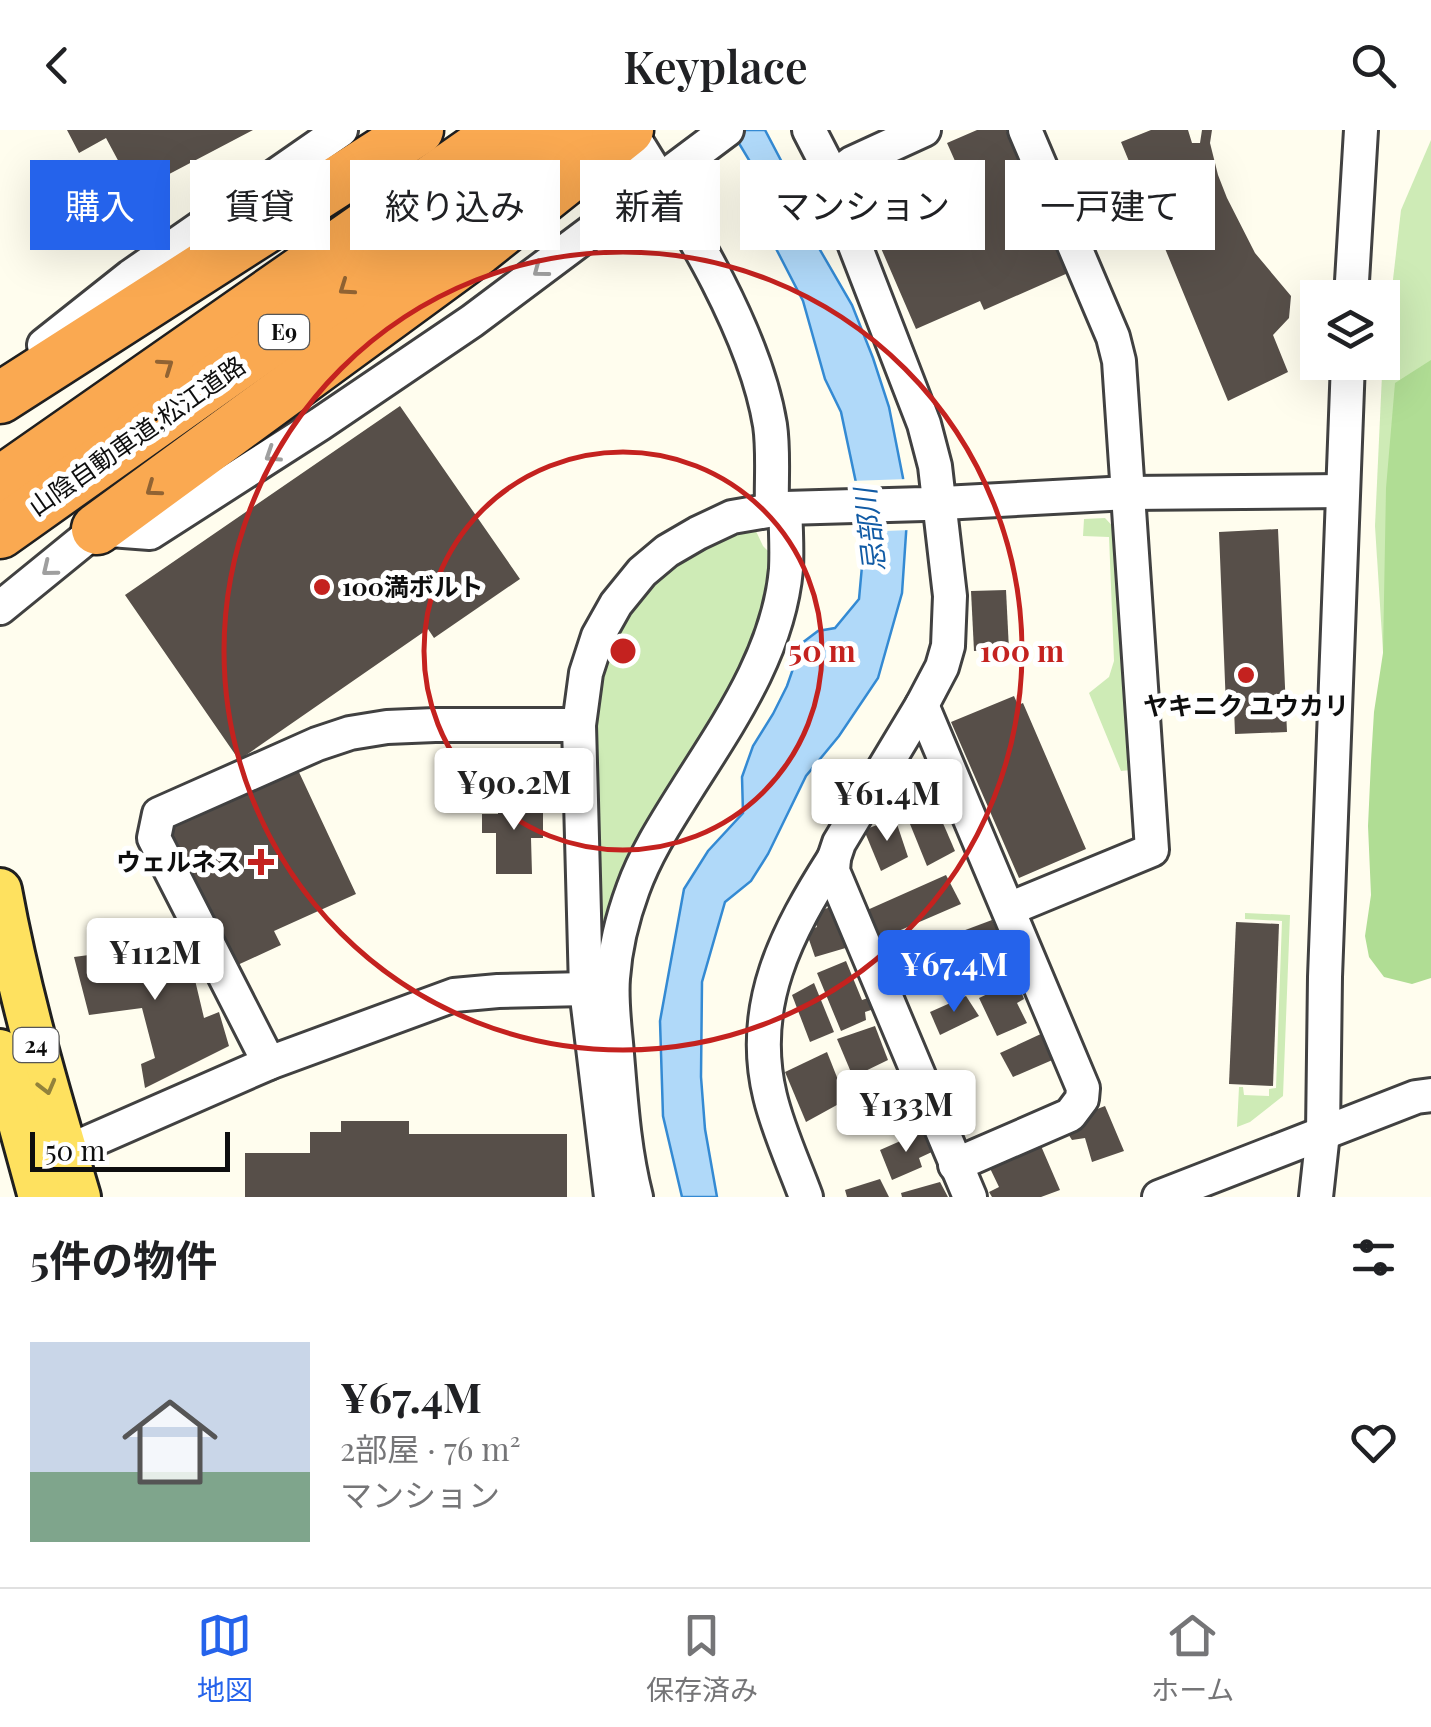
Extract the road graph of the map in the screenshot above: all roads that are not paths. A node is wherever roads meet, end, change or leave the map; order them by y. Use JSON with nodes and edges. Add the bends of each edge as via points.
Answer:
{"nodes":[{"id":1,"x":342,"y":130,"type":"edge"},
{"id":2,"x":418,"y":130,"type":"edge"},
{"id":3,"x":504,"y":130,"type":"edge"},
{"id":4,"x":568,"y":130,"type":"edge"},
{"id":5,"x":727,"y":130,"type":"edge"},
{"id":6,"x":809,"y":130,"type":"edge"},
{"id":7,"x":924,"y":130,"type":"edge"},
{"id":8,"x":1025,"y":130,"type":"edge"},
{"id":9,"x":1361,"y":130,"type":"edge"},
{"id":10,"x":626,"y":132,"type":"edge"},
{"id":11,"x":653,"y":160,"type":"edge"},
{"id":12,"x":686,"y":160,"type":"edge"},
{"id":13,"x":824,"y":160,"type":"edge"},
{"id":14,"x":859,"y":160,"type":"edge"},
{"id":15,"x":580,"y":240,"type":"edge"},
{"id":16,"x":702,"y":250,"type":"edge"},
{"id":17,"x":857,"y":250,"type":"edge"},
{"id":18,"x":1352,"y":280,"type":"edge"},
{"id":19,"x":1347,"y":380,"type":"edge"},
{"id":20,"x":0,"y":399,"type":"edge"},
{"id":21,"x":0,"y":482,"type":"edge"},
{"id":22,"x":1342,"y":491,"type":"junction"},
{"id":23,"x":1128,"y":493,"type":"junction"},
{"id":24,"x":932,"y":504,"type":"junction"},
{"id":25,"x":781,"y":508,"type":"junction"},
{"id":26,"x":98,"y":529,"type":"junction"},
{"id":27,"x":0,"y":533,"type":"edge"},
{"id":28,"x":0,"y":608,"type":"edge"},
{"id":29,"x":922,"y":705,"type":"junction"},
{"id":30,"x":579,"y":725,"type":"junction"},
{"id":31,"x":834,"y":858,"type":"junction"},
{"id":32,"x":0,"y":890,"type":"edge"},
{"id":33,"x":1009,"y":909,"type":"junction"},
{"id":34,"x":586,"y":990,"type":"junction"},
{"id":35,"x":0,"y":1051,"type":"edge"},
{"id":36,"x":269,"y":1063,"type":"junction"},
{"id":37,"x":1431,"y":1095,"type":"edge"},
{"id":38,"x":8,"y":1117,"type":"edge"},
{"id":39,"x":1322,"y":1133,"type":"junction"},
{"id":40,"x":66,"y":1152,"type":"junction"},
{"id":41,"x":956,"y":1164,"type":"junction"},
{"id":42,"x":30,"y":1194,"type":"edge"},
{"id":43,"x":79,"y":1197,"type":"edge"},
{"id":44,"x":612,"y":1197,"type":"edge"},
{"id":45,"x":636,"y":1197,"type":"edge"},
{"id":46,"x":806,"y":1197,"type":"edge"},
{"id":47,"x":970,"y":1197,"type":"edge"},
{"id":48,"x":1159,"y":1197,"type":"edge"},
{"id":49,"x":1316,"y":1197,"type":"edge"}],
"edges":[{"from":1,"to":20,"type":"street","via":[[131,276],[40,349]]},
{"from":2,"to":20,"type":"highway"},
{"from":21,"to":3,"type":"highway","name":"山陰自動車道;松江道路","number":"E9","one_way":true},
{"from":4,"to":27,"type":"highway","name":"山陰自動車道;松江道路","number":"E9","one_way":true},
{"from":5,"to":12,"type":"street"},
{"from":6,"to":13,"type":"street"},
{"from":7,"to":14,"type":"street"},
{"from":8,"to":23,"type":"street","via":[[1120,361]]},
{"from":9,"to":18,"type":"street"},
{"from":10,"to":11,"type":"street"},
{"from":10,"to":26,"type":"highway","one_way":true,"via":[[479,249]]},
{"from":15,"to":26,"type":"street","one_way":true,"via":[[472,321],[150,533]]},
{"from":16,"to":25,"type":"street","via":[[753,359]]},
{"from":17,"to":24,"type":"street","via":[[924,424],[935,466]]},
{"from":19,"to":22,"type":"street"},
{"from":22,"to":23,"type":"street"},
{"from":22,"to":39,"type":"street"},
{"from":23,"to":24,"type":"street"},
{"from":23,"to":33,"type":"street","via":[[1152,850]]},
{"from":24,"to":25,"type":"street"},
{"from":24,"to":29,"type":"street","via":[[950,596],[948,646]]},
{"from":25,"to":30,"type":"street","via":[[698,533],[642,572],[598,636]]},
{"from":25,"to":45,"type":"street","via":[[786,570],[768,645],[647,857],[622,926],[612,979]]},
{"from":26,"to":28,"type":"street","one_way":true},
{"from":29,"to":31,"type":"street"},
{"from":29,"to":33,"type":"street"},
{"from":30,"to":34,"type":"street"},
{"from":30,"to":36,"type":"street","via":[[435,725],[350,733],[159,814],[154,838]]},
{"from":31,"to":41,"type":"street","via":[[833,871]]},
{"from":31,"to":46,"type":"street","via":[[782,954],[764,1016],[770,1100]]},
{"from":32,"to":40,"type":"main road","number":"24","one_way":true},
{"from":33,"to":41,"type":"street","via":[[1078,1074],[1082,1099],[1070,1114]]},
{"from":34,"to":36,"type":"street","via":[[454,995]]},
{"from":34,"to":44,"type":"street"},
{"from":35,"to":38,"type":"main road","number":"24"},
{"from":36,"to":40,"type":"street"},
{"from":37,"to":39,"type":"street"},
{"from":38,"to":42,"type":"main road","number":"24"},
{"from":39,"to":48,"type":"street"},
{"from":39,"to":49,"type":"street"},
{"from":40,"to":43,"type":"main road","number":"24"},
{"from":41,"to":47,"type":"street"}]}
